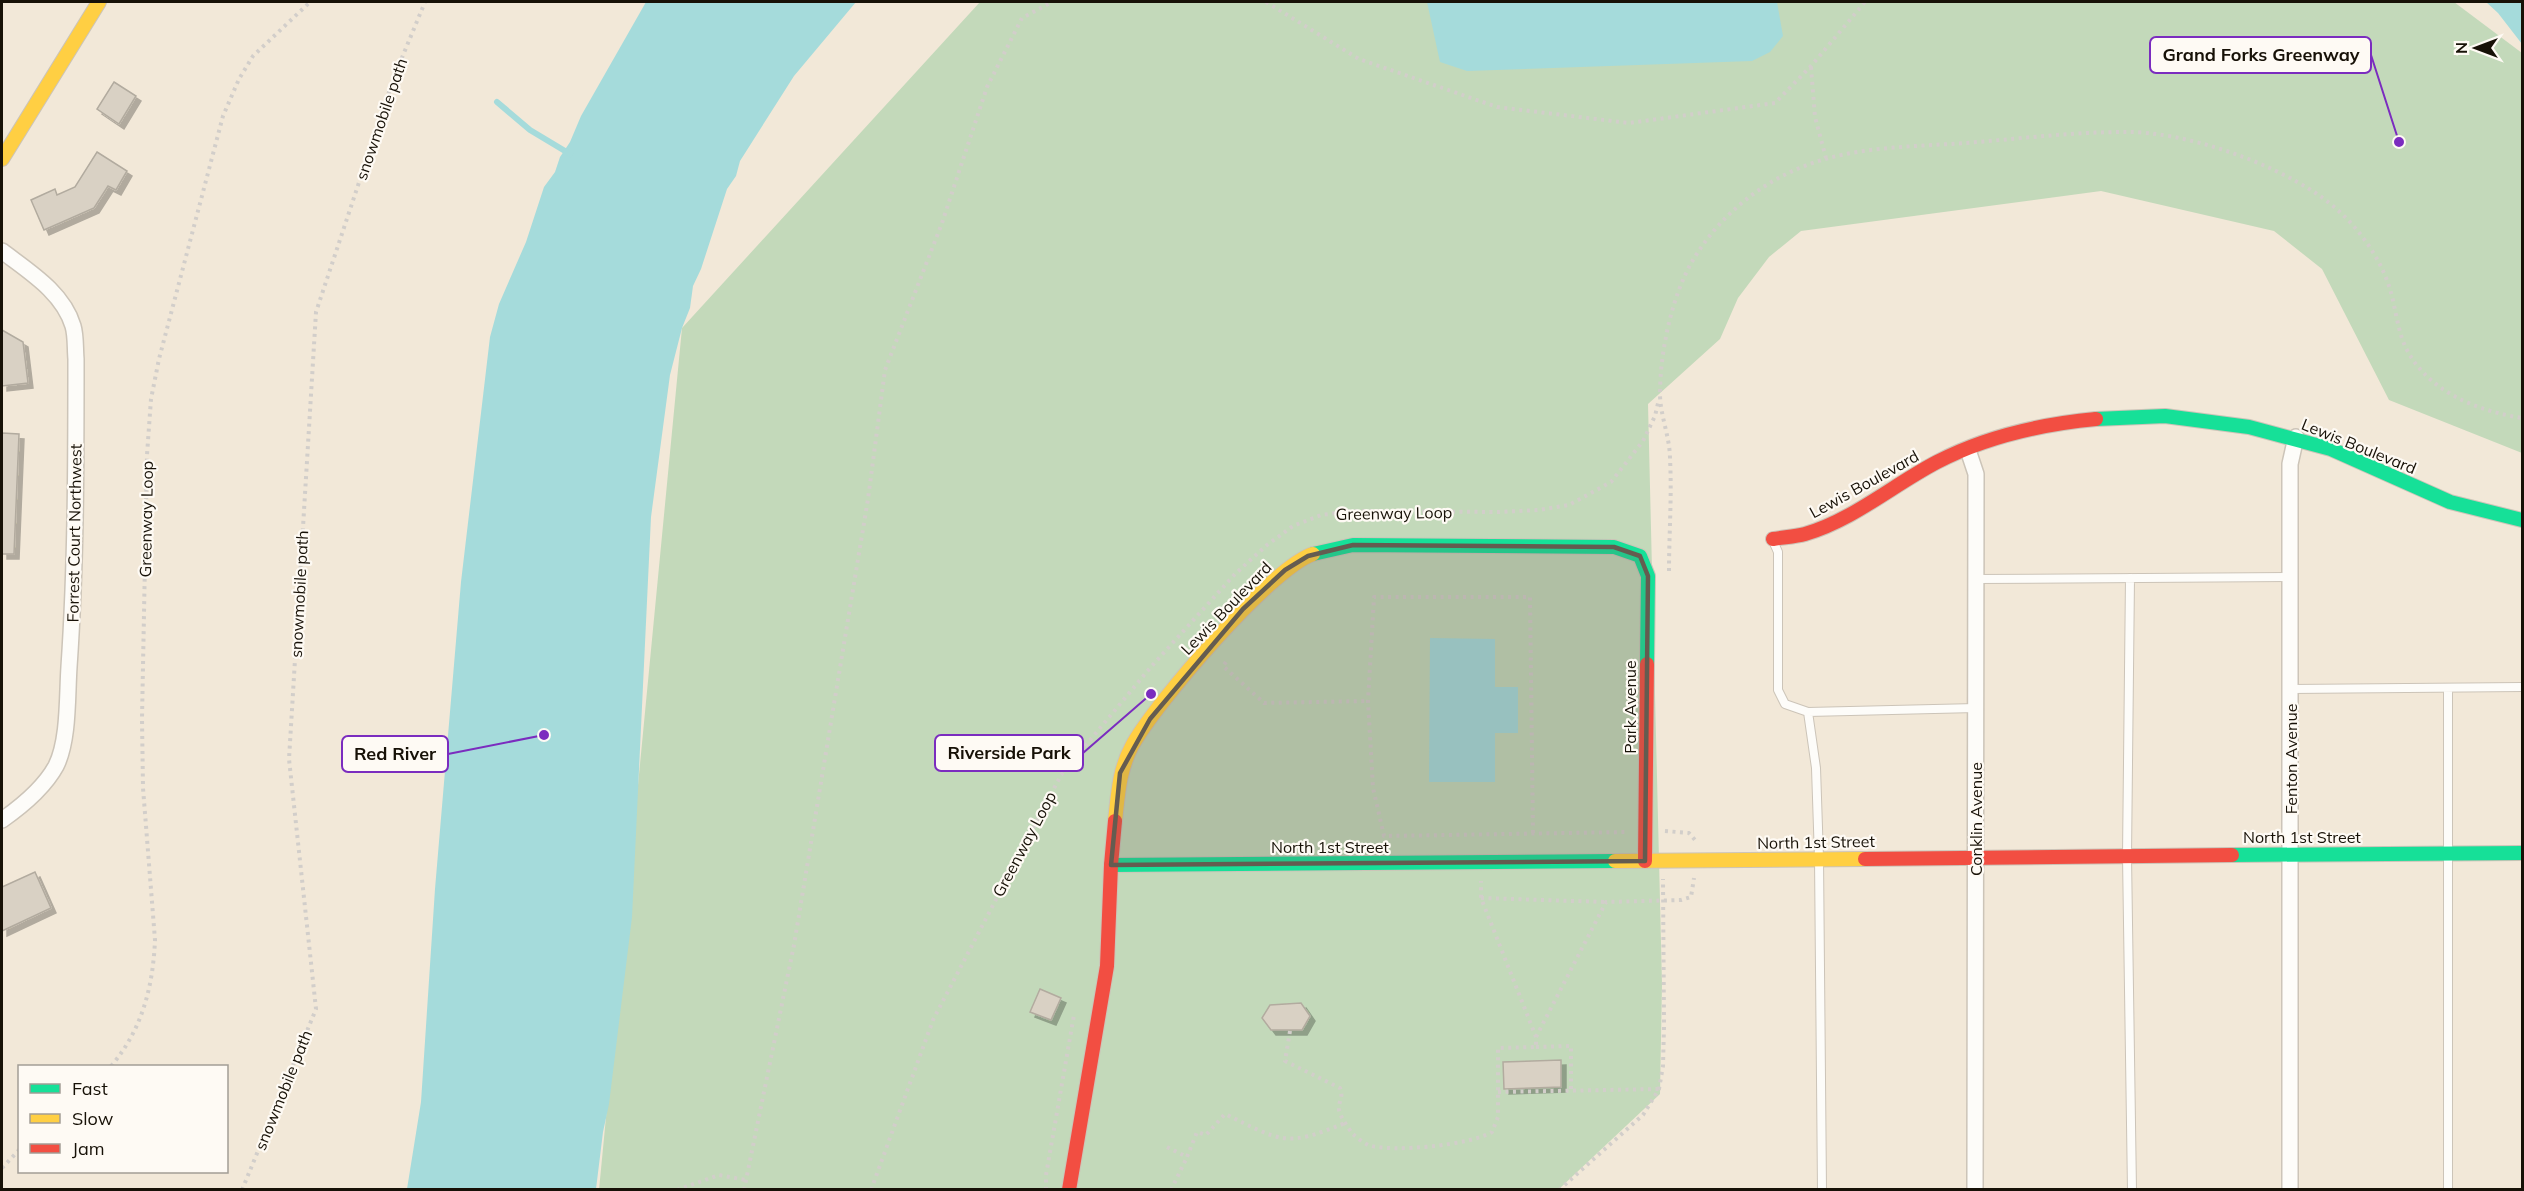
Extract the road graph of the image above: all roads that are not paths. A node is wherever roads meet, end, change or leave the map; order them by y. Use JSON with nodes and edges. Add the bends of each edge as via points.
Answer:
{"nodes":[{"id":1,"x":99,"y":2,"type":"edge"},
{"id":2,"x":2,"y":159,"type":"edge"},
{"id":3,"x":2,"y":251,"type":"edge"},
{"id":4,"x":2296,"y":437,"type":"junction"},
{"id":5,"x":1968,"y":450,"type":"junction"},
{"id":6,"x":2523,"y":520,"type":"edge"},
{"id":7,"x":1773,"y":539,"type":"joint"},
{"id":8,"x":1640,"y":556,"type":"joint"},
{"id":9,"x":2291,"y":577,"type":"junction"},
{"id":10,"x":2130,"y":578,"type":"junction"},
{"id":11,"x":1976,"y":579,"type":"junction"},
{"id":12,"x":2523,"y":687,"type":"edge"},
{"id":13,"x":2448,"y":688,"type":"junction"},
{"id":14,"x":2291,"y":689,"type":"junction"},
{"id":15,"x":1976,"y":708,"type":"junction"},
{"id":16,"x":1808,"y":712,"type":"junction"},
{"id":17,"x":2,"y":820,"type":"edge"},
{"id":18,"x":2449,"y":853,"type":"junction"},
{"id":19,"x":2523,"y":853,"type":"edge"},
{"id":20,"x":2290,"y":854,"type":"junction"},
{"id":21,"x":2127,"y":856,"type":"junction"},
{"id":22,"x":1976,"y":857,"type":"junction"},
{"id":23,"x":1819,"y":858,"type":"junction"},
{"id":24,"x":1645,"y":861,"type":"junction"},
{"id":25,"x":1111,"y":865,"type":"junction"},
{"id":26,"x":1069,"y":1190,"type":"edge"},
{"id":27,"x":1822,"y":1190,"type":"edge"},
{"id":28,"x":1975,"y":1190,"type":"edge"},
{"id":29,"x":2132,"y":1190,"type":"edge"},
{"id":30,"x":2290,"y":1190,"type":"edge"},
{"id":31,"x":2448,"y":1190,"type":"edge"}],
"edges":[{"from":1,"to":2,"type":"street"},
{"from":3,"to":17,"type":"street","name":"Forrest Court Northwest","via":[[54,294],[66,310],[73,327],[76,358],[75,577],[62,744],[56,765],[44,784]]},
{"from":4,"to":5,"type":"street","name":"Lewis Boulevard","via":[[2197,418],[2100,418],[2038,428]]},
{"from":4,"to":6,"type":"street","name":"Lewis Boulevard","via":[[2370,465],[2428,494],[2491,516]]},
{"from":4,"to":9,"type":"street","name":"Fenton Avenue","via":[[2290,464]]},
{"from":5,"to":7,"type":"street","name":"Lewis Boulevard","via":[[1941,461],[1841,518],[1808,533]]},
{"from":5,"to":11,"type":"street","name":"Conklin Avenue","via":[[1976,474]]},
{"from":7,"to":16,"type":"lane","via":[[1778,552],[1778,690],[1785,704]]},
{"from":8,"to":24,"type":"street","name":"Park Avenue","via":[[1648,576]]},
{"from":8,"to":25,"type":"street","name":"Lewis Boulevard","via":[[1614,547],[1353,545],[1308,556],[1285,570],[1243,609],[1178,683],[1132,745],[1120,773]]},
{"from":9,"to":10,"type":"lane"},
{"from":9,"to":14,"type":"street","name":"Fenton Avenue"},
{"from":10,"to":11,"type":"lane"},
{"from":10,"to":21,"type":"lane"},
{"from":11,"to":15,"type":"street","name":"Conklin Avenue"},
{"from":12,"to":13,"type":"lane"},
{"from":13,"to":14,"type":"lane"},
{"from":13,"to":18,"type":"lane"},
{"from":14,"to":20,"type":"street","name":"Fenton Avenue"},
{"from":15,"to":16,"type":"lane"},
{"from":15,"to":22,"type":"street","name":"Conklin Avenue"},
{"from":16,"to":23,"type":"lane","via":[[1816,768]]},
{"from":18,"to":19,"type":"street","name":"North 1st Street"},
{"from":18,"to":20,"type":"street","name":"North 1st Street"},
{"from":18,"to":31,"type":"lane"},
{"from":20,"to":21,"type":"street","name":"North 1st Street"},
{"from":20,"to":30,"type":"street","name":"Fenton Avenue"},
{"from":21,"to":22,"type":"street","name":"North 1st Street"},
{"from":21,"to":29,"type":"lane"},
{"from":22,"to":23,"type":"street","name":"North 1st Street"},
{"from":22,"to":28,"type":"street","name":"Conklin Avenue"},
{"from":23,"to":24,"type":"street","name":"North 1st Street"},
{"from":23,"to":27,"type":"lane"},
{"from":24,"to":25,"type":"street","name":"North 1st Street"},
{"from":25,"to":26,"type":"street","name":"Lewis Boulevard","via":[[1107,966]]}]}
